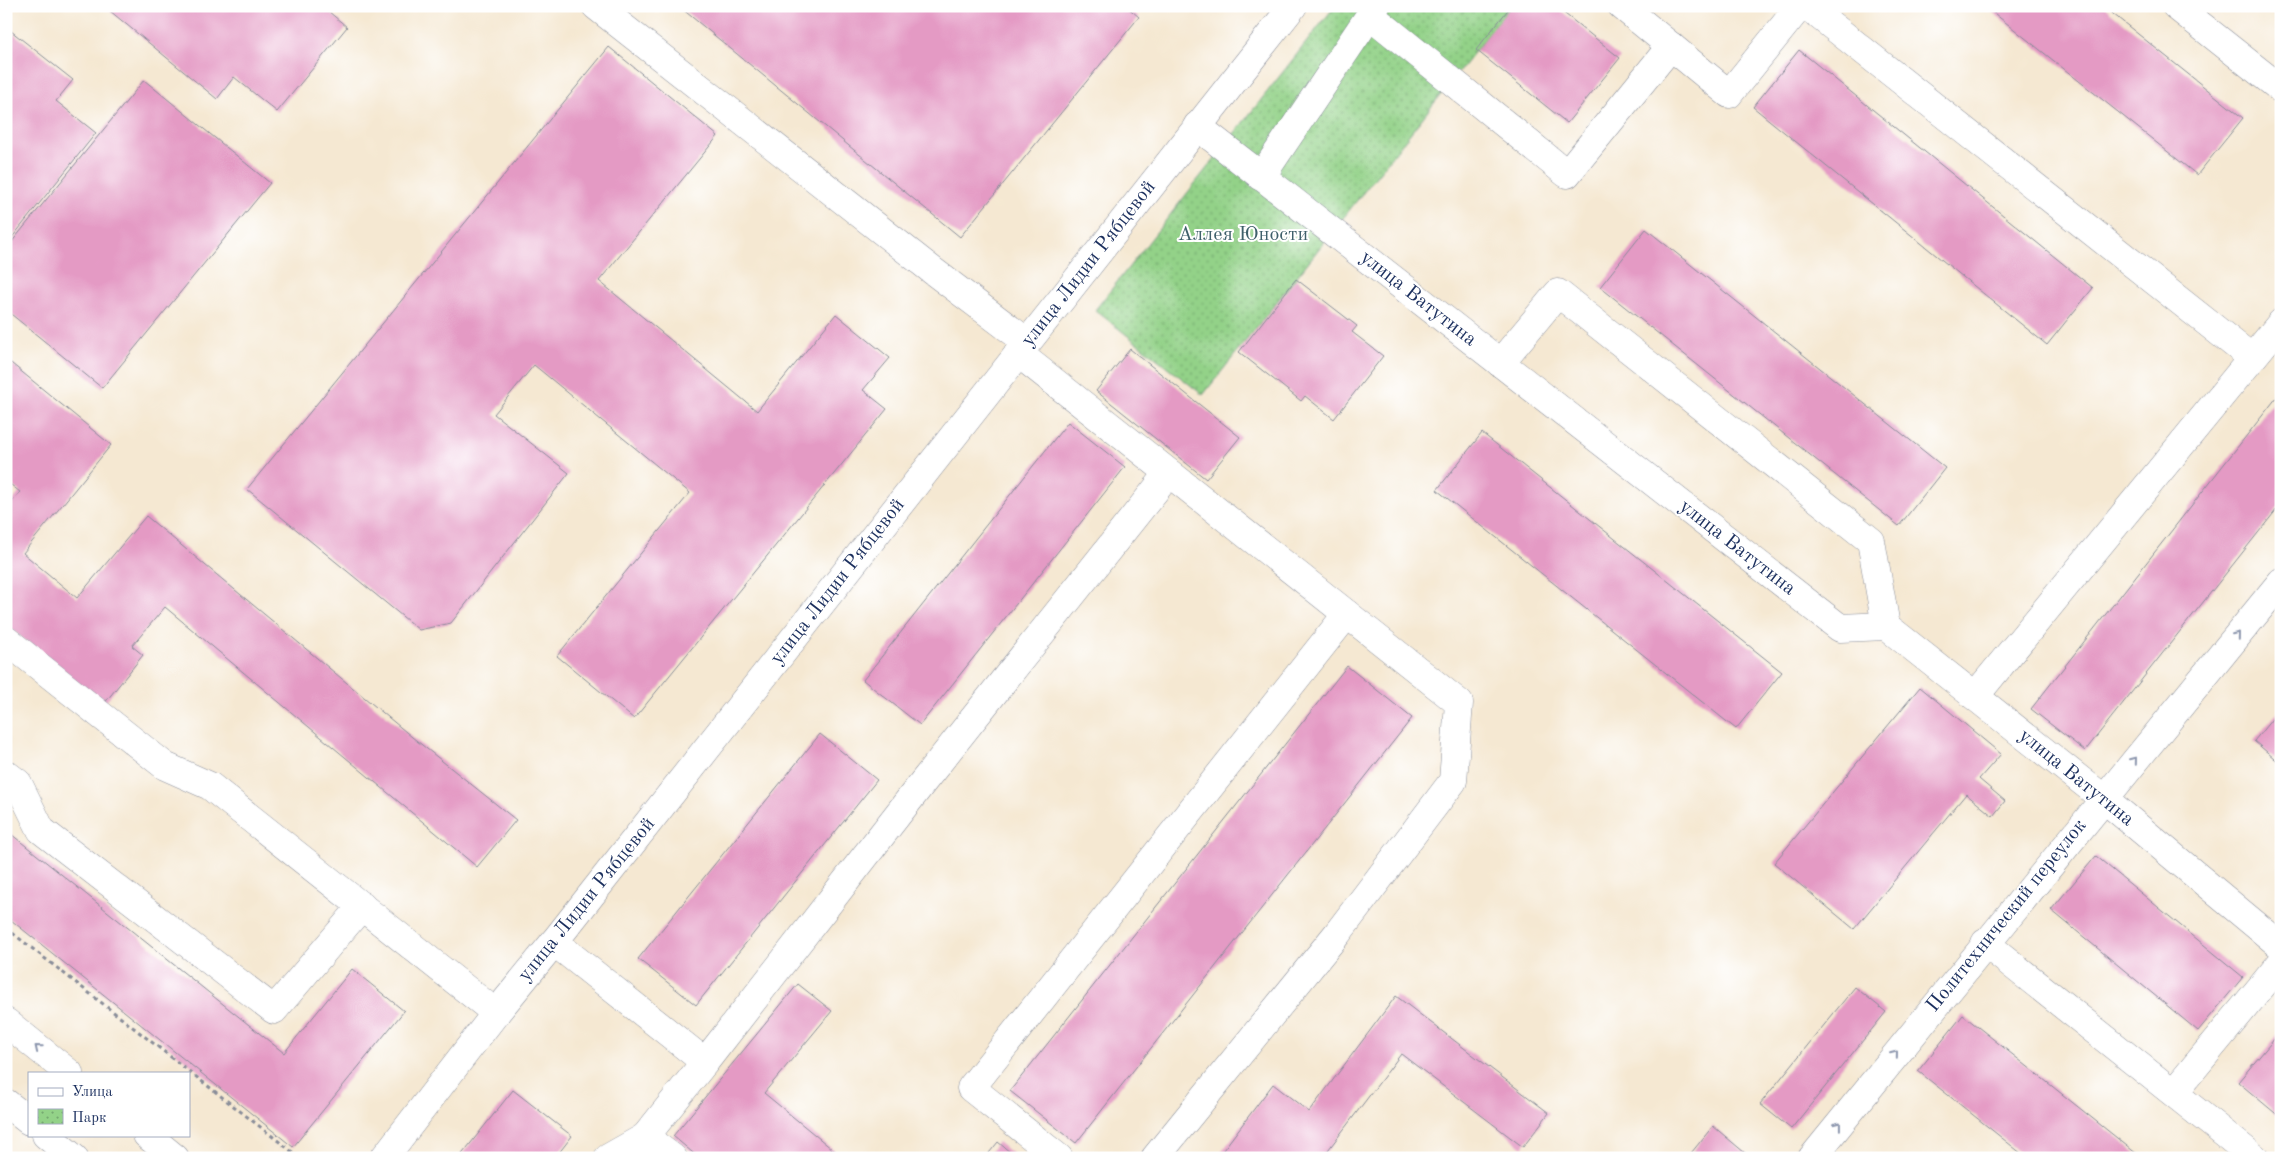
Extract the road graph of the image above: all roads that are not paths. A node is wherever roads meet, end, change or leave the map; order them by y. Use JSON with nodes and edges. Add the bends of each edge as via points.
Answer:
{"nodes":[{"id":1,"x":596,"y":6,"type":"edge"},
{"id":2,"x":1293,"y":6,"type":"edge"},
{"id":3,"x":1622,"y":6,"type":"edge"},
{"id":4,"x":1800,"y":6,"type":"edge"},
{"id":5,"x":1808,"y":6,"type":"edge"},
{"id":6,"x":2176,"y":6,"type":"edge"},
{"id":7,"x":1373,"y":11,"type":"edge"},
{"id":8,"x":1670,"y":46,"type":"junction"},
{"id":9,"x":2281,"y":89,"type":"edge"},
{"id":10,"x":1197,"y":126,"type":"junction"},
{"id":11,"x":1261,"y":177,"type":"junction"},
{"id":12,"x":2281,"y":323,"type":"edge"},
{"id":13,"x":1023,"y":348,"type":"junction"},
{"id":14,"x":2252,"y":358,"type":"junction"},
{"id":15,"x":1500,"y":363,"type":"junction"},
{"id":16,"x":1169,"y":474,"type":"junction"},
{"id":17,"x":2281,"y":582,"type":"edge"},
{"id":18,"x":1347,"y":614,"type":"junction"},
{"id":19,"x":1886,"y":626,"type":"junction"},
{"id":20,"x":6,"y":640,"type":"edge"},
{"id":21,"x":1975,"y":696,"type":"junction"},
{"id":22,"x":6,"y":774,"type":"edge"},
{"id":23,"x":2103,"y":798,"type":"junction"},
{"id":24,"x":362,"y":906,"type":"junction"},
{"id":25,"x":554,"y":942,"type":"junction"},
{"id":26,"x":1985,"y":944,"type":"junction"},
{"id":27,"x":2281,"y":946,"type":"edge"},
{"id":28,"x":2281,"y":963,"type":"edge"},
{"id":29,"x":496,"y":1013,"type":"junction"},
{"id":30,"x":6,"y":1022,"type":"edge"},
{"id":31,"x":704,"y":1062,"type":"junction"},
{"id":32,"x":68,"y":1072,"type":"edge"},
{"id":33,"x":2174,"y":1092,"type":"junction"},
{"id":34,"x":6,"y":1103,"type":"edge"},
{"id":35,"x":28,"y":1120,"type":"edge"},
{"id":36,"x":47,"y":1136,"type":"edge"},
{"id":37,"x":148,"y":1136,"type":"edge"},
{"id":38,"x":645,"y":1137,"type":"junction"},
{"id":39,"x":74,"y":1158,"type":"edge"},
{"id":40,"x":175,"y":1158,"type":"edge"},
{"id":41,"x":384,"y":1158,"type":"edge"},
{"id":42,"x":608,"y":1158,"type":"edge"},
{"id":43,"x":673,"y":1158,"type":"edge"},
{"id":44,"x":1059,"y":1158,"type":"edge"},
{"id":45,"x":1155,"y":1158,"type":"edge"},
{"id":46,"x":1812,"y":1158,"type":"edge"},
{"id":47,"x":2255,"y":1158,"type":"edge"}],
"edges":[{"from":1,"to":13,"type":"street","via":[[925,265]]},
{"from":2,"to":10,"type":"street","name":"улица Лидии Рябцевой"},
{"from":3,"to":8,"type":"street"},
{"from":4,"to":8,"type":"street","via":[[1729,94]]},
{"from":5,"to":14,"type":"street"},
{"from":6,"to":9,"type":"street"},
{"from":7,"to":8,"type":"street","via":[[1567,174]]},
{"from":7,"to":11,"type":"street"},
{"from":10,"to":11,"type":"street","name":"улица Ватутина"},
{"from":10,"to":13,"type":"street","name":"улица Лидии Рябцевой"},
{"from":11,"to":15,"type":"street","name":"улица Ватутина"},
{"from":12,"to":14,"type":"street"},
{"from":13,"to":16,"type":"street"},
{"from":13,"to":25,"type":"street","name":"улица Лидии Рябцевой"},
{"from":14,"to":21,"type":"street"},
{"from":15,"to":19,"type":"street","name":"улица Ватутина","via":[[1840,628]]},
{"from":15,"to":19,"type":"street","via":[[1558,293],[1871,541]]},
{"from":16,"to":18,"type":"street"},
{"from":16,"to":31,"type":"street"},
{"from":23,"to":17,"type":"street","name":"Политехнический переулок","one_way":true},
{"from":18,"to":44,"type":"street","via":[[971,1088]]},
{"from":18,"to":45,"type":"street","via":[[1459,703],[1453,781],[1337,934]]},
{"from":19,"to":21,"type":"street","name":"улица Ватутина"},
{"from":20,"to":24,"type":"street","via":[[165,766],[210,786]]},
{"from":21,"to":23,"type":"street","name":"улица Ватутина"},
{"from":22,"to":24,"type":"street","via":[[18,783],[41,830],[274,1010]]},
{"from":23,"to":26,"type":"street","name":"Политехнический переулок"},
{"from":23,"to":27,"type":"street","name":"улица Ватутина"},
{"from":24,"to":29,"type":"street"},
{"from":25,"to":29,"type":"street","name":"улица Лидии Рябцевой"},
{"from":25,"to":31,"type":"street"},
{"from":26,"to":33,"type":"street"},
{"from":46,"to":26,"type":"street","name":"Политехнический переулок","one_way":true},
{"from":28,"to":33,"type":"street"},
{"from":29,"to":41,"type":"street","name":"улица Лидии Рябцевой"},
{"from":32,"to":30,"type":"street","one_way":true},
{"from":31,"to":38,"type":"street"},
{"from":33,"to":47,"type":"street"},
{"from":34,"to":35,"type":"street"},
{"from":36,"to":39,"type":"street"},
{"from":37,"to":40,"type":"street"},
{"from":38,"to":42,"type":"street"},
{"from":38,"to":43,"type":"street"}]}
